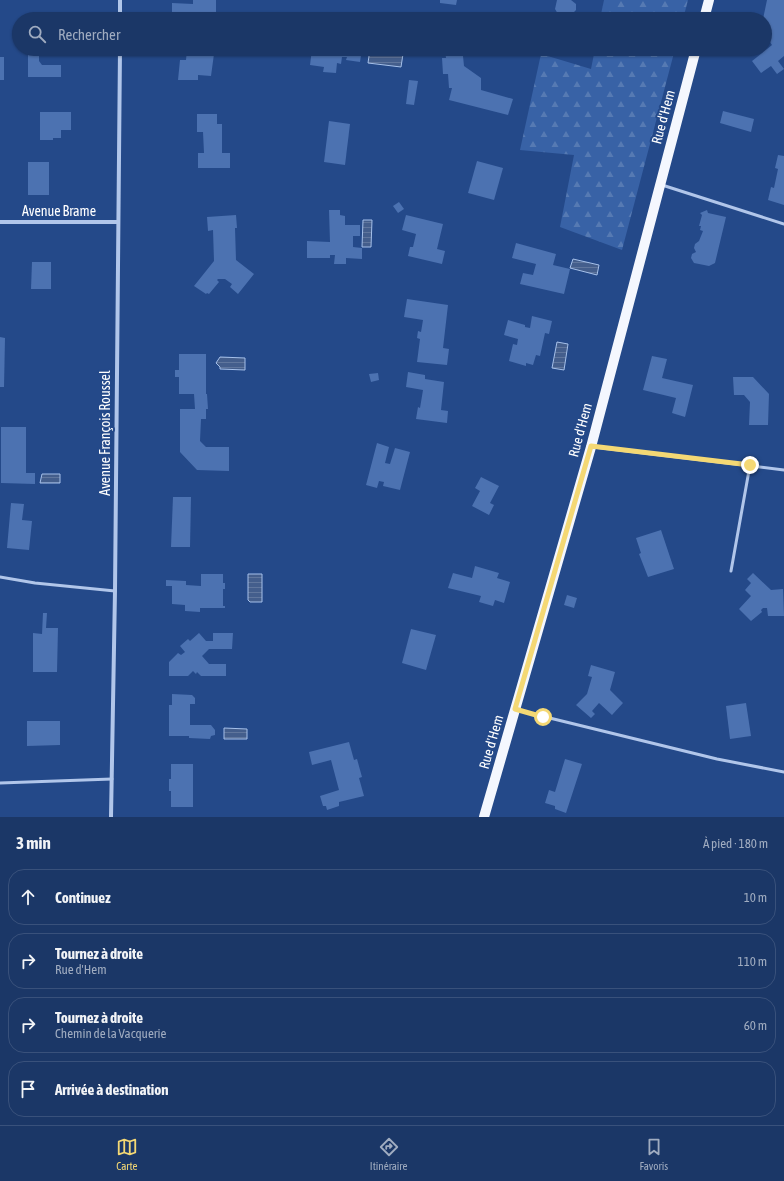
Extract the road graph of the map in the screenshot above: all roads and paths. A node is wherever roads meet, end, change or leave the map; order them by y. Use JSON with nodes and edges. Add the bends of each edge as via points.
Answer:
{"nodes":[{"id":1,"x":120,"y":0,"type":"edge"},
{"id":2,"x":709,"y":0,"type":"edge"},
{"id":3,"x":120,"y":12,"type":"edge"},
{"id":4,"x":706,"y":12,"type":"edge"},
{"id":5,"x":120,"y":56,"type":"edge"},
{"id":6,"x":694,"y":56,"type":"edge"},
{"id":7,"x":660,"y":185,"type":"junction"},
{"id":8,"x":0,"y":222,"type":"edge"},
{"id":9,"x":117,"y":222,"type":"junction"},
{"id":10,"x":784,"y":224,"type":"edge"},
{"id":11,"x":591,"y":446,"type":"junction"},
{"id":12,"x":750,"y":465,"type":"junction"},
{"id":13,"x":784,"y":470,"type":"edge"},
{"id":14,"x":731,"y":571,"type":"dead end"},
{"id":15,"x":0,"y":578,"type":"edge"},
{"id":16,"x":115,"y":591,"type":"junction"},
{"id":17,"x":515,"y":709,"type":"junction"},
{"id":18,"x":784,"y":772,"type":"edge"},
{"id":19,"x":112,"y":779,"type":"junction"},
{"id":20,"x":0,"y":783,"type":"edge"},
{"id":21,"x":111,"y":817,"type":"edge"},
{"id":22,"x":484,"y":817,"type":"edge"}],
"edges":[{"from":1,"to":3,"type":"street"},
{"from":2,"to":4,"type":"main road"},
{"from":5,"to":9,"type":"street","name":"Avenue François Roussel"},
{"from":6,"to":7,"type":"main road","name":"Rue d'Hem"},
{"from":7,"to":10,"type":"lane"},
{"from":7,"to":11,"type":"main road","name":"Rue d'Hem"},
{"from":8,"to":9,"type":"street","name":"Avenue Brame"},
{"from":9,"to":16,"type":"street","name":"Avenue François Roussel"},
{"from":11,"to":12,"type":"lane"},
{"from":11,"to":17,"type":"main road","name":"Rue d'Hem"},
{"from":12,"to":13,"type":"lane"},
{"from":12,"to":14,"type":"lane"},
{"from":15,"to":16,"type":"lane"},
{"from":16,"to":19,"type":"street","name":"Avenue François Roussel"},
{"from":17,"to":18,"type":"lane","via":[[717,759]]},
{"from":17,"to":22,"type":"main road","name":"Rue d'Hem"},
{"from":19,"to":20,"type":"lane"},
{"from":19,"to":21,"type":"street","name":"Avenue François Roussel"}]}
